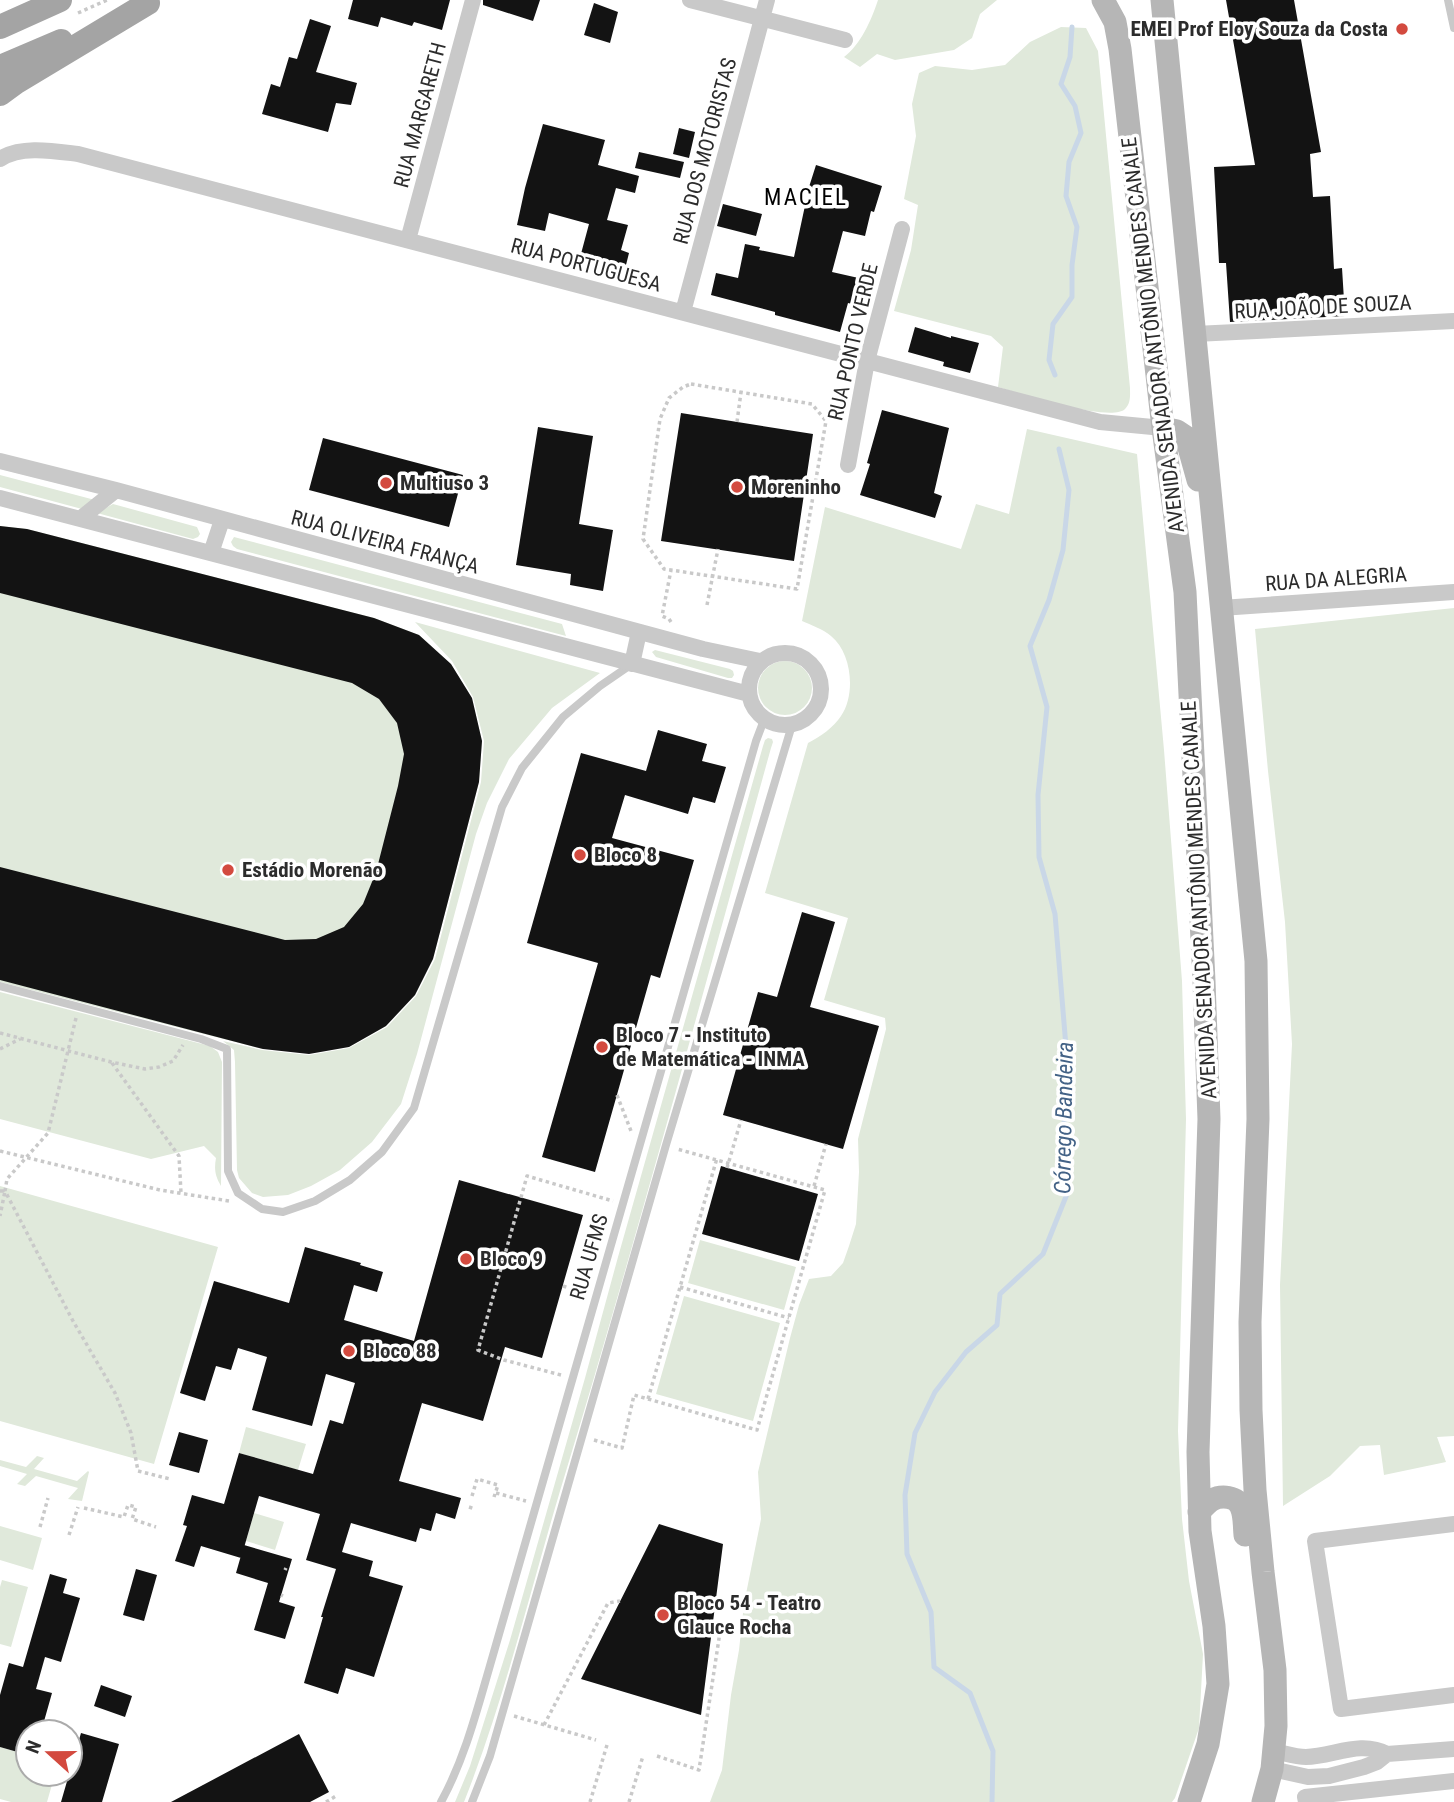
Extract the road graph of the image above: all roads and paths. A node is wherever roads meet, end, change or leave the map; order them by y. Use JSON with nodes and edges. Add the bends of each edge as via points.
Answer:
{"nodes":[{"id":1,"x":60,"y":0,"type":"edge"},
{"id":2,"x":473,"y":0,"type":"edge"},
{"id":3,"x":690,"y":0,"type":"edge"},
{"id":4,"x":767,"y":0,"type":"edge"},
{"id":5,"x":1103,"y":0,"type":"edge"},
{"id":6,"x":1162,"y":0,"type":"edge"},
{"id":7,"x":1448,"y":0,"type":"edge"},
{"id":8,"x":152,"y":2,"type":"edge"},
{"id":9,"x":762,"y":17,"type":"junction"},
{"id":10,"x":0,"y":27,"type":"edge"},
{"id":11,"x":1454,"y":28,"type":"edge"},
{"id":12,"x":845,"y":40,"type":"dead end"},
{"id":13,"x":0,"y":66,"type":"edge"},
{"id":14,"x":0,"y":94,"type":"edge"},
{"id":15,"x":0,"y":159,"type":"edge"},
{"id":16,"x":902,"y":229,"type":"dead end"},
{"id":17,"x":408,"y":240,"type":"junction"},
{"id":18,"x":683,"y":313,"type":"junction"},
{"id":19,"x":1454,"y":321,"type":"edge"},
{"id":20,"x":1195,"y":334,"type":"junction"},
{"id":21,"x":867,"y":361,"type":"junction"},
{"id":22,"x":741,"y":392,"type":"junction"},
{"id":23,"x":737,"y":422,"type":"dead end"},
{"id":24,"x":1163,"y":428,"type":"junction"},
{"id":25,"x":0,"y":461,"type":"edge"},
{"id":26,"x":848,"y":465,"type":"dead end"},
{"id":27,"x":116,"y":490,"type":"junction"},
{"id":28,"x":0,"y":498,"type":"edge"},
{"id":29,"x":1211,"y":508,"type":"junction"},
{"id":30,"x":80,"y":519,"type":"junction"},
{"id":31,"x":222,"y":520,"type":"junction"},
{"id":32,"x":718,"y":550,"type":"dead end"},
{"id":33,"x":211,"y":553,"type":"junction"},
{"id":34,"x":671,"y":570,"type":"junction"},
{"id":35,"x":713,"y":576,"type":"junction"},
{"id":36,"x":1185,"y":592,"type":"junction"},
{"id":37,"x":1454,"y":592,"type":"edge"},
{"id":38,"x":707,"y":605,"type":"dead end"},
{"id":39,"x":1221,"y":608,"type":"junction"},
{"id":40,"x":639,"y":632,"type":"junction"},
{"id":41,"x":674,"y":641,"type":"junction"},
{"id":42,"x":760,"y":662,"type":"junction"},
{"id":43,"x":632,"y":664,"type":"junction"},
{"id":44,"x":749,"y":695,"type":"junction"},
{"id":45,"x":764,"y":720,"type":"junction"},
{"id":46,"x":792,"y":724,"type":"junction"},
{"id":47,"x":0,"y":986,"type":"edge"},
{"id":48,"x":77,"y":1014,"type":"dead end"},
{"id":49,"x":0,"y":1033,"type":"edge"},
{"id":50,"x":22,"y":1038,"type":"junction"},
{"id":51,"x":184,"y":1039,"type":"dead end"},
{"id":52,"x":0,"y":1049,"type":"edge"},
{"id":53,"x":68,"y":1050,"type":"junction"},
{"id":54,"x":111,"y":1062,"type":"junction"},
{"id":55,"x":617,"y":1095,"type":"dead end"},
{"id":56,"x":741,"y":1120,"type":"dead end"},
{"id":57,"x":633,"y":1136,"type":"dead end"},
{"id":58,"x":825,"y":1144,"type":"dead end"},
{"id":59,"x":676,"y":1148,"type":"dead end"},
{"id":60,"x":0,"y":1151,"type":"edge"},
{"id":61,"x":26,"y":1158,"type":"junction"},
{"id":62,"x":716,"y":1158,"type":"junction"},
{"id":63,"x":729,"y":1162,"type":"junction"},
{"id":64,"x":727,"y":1168,"type":"dead end"},
{"id":65,"x":814,"y":1186,"type":"junction"},
{"id":66,"x":3,"y":1191,"type":"edge"},
{"id":67,"x":181,"y":1193,"type":"junction"},
{"id":68,"x":622,"y":1204,"type":"junction"},
{"id":69,"x":261,"y":1209,"type":"junction"},
{"id":70,"x":0,"y":1216,"type":"edge"},
{"id":71,"x":563,"y":1286,"type":"dead end"},
{"id":72,"x":680,"y":1287,"type":"junction"},
{"id":73,"x":596,"y":1296,"type":"junction"},
{"id":74,"x":789,"y":1318,"type":"junction"},
{"id":75,"x":573,"y":1377,"type":"junction"},
{"id":76,"x":648,"y":1399,"type":"junction"},
{"id":77,"x":583,"y":1437,"type":"junction"},
{"id":78,"x":170,"y":1479,"type":"dead end"},
{"id":79,"x":472,"y":1496,"type":"dead end"},
{"id":80,"x":48,"y":1498,"type":"dead end"},
{"id":81,"x":528,"y":1502,"type":"dead end"},
{"id":82,"x":78,"y":1507,"type":"dead end"},
{"id":83,"x":469,"y":1507,"type":"dead end"},
{"id":84,"x":84,"y":1508,"type":"dead end"},
{"id":85,"x":475,"y":1509,"type":"dead end"},
{"id":86,"x":1199,"y":1512,"type":"junction"},
{"id":87,"x":1454,"y":1524,"type":"edge"},
{"id":88,"x":40,"y":1527,"type":"dead end"},
{"id":89,"x":156,"y":1527,"type":"dead end"},
{"id":90,"x":69,"y":1535,"type":"dead end"},
{"id":91,"x":1263,"y":1572,"type":"junction"},
{"id":92,"x":620,"y":1601,"type":"dead end"},
{"id":93,"x":712,"y":1630,"type":"dead end"},
{"id":94,"x":1454,"y":1695,"type":"edge"},
{"id":95,"x":513,"y":1716,"type":"dead end"},
{"id":96,"x":544,"y":1725,"type":"junction"},
{"id":97,"x":596,"y":1740,"type":"dead end"},
{"id":98,"x":607,"y":1745,"type":"dead end"},
{"id":99,"x":1454,"y":1749,"type":"edge"},
{"id":100,"x":1387,"y":1755,"type":"junction"},
{"id":101,"x":643,"y":1756,"type":"dead end"},
{"id":102,"x":657,"y":1756,"type":"dead end"},
{"id":103,"x":1273,"y":1760,"type":"junction"},
{"id":104,"x":1454,"y":1781,"type":"edge"},
{"id":105,"x":1391,"y":1795,"type":"edge"},
{"id":106,"x":336,"y":1796,"type":"dead end"},
{"id":107,"x":326,"y":1802,"type":"edge"},
{"id":108,"x":442,"y":1802,"type":"edge"},
{"id":109,"x":472,"y":1802,"type":"edge"},
{"id":110,"x":590,"y":1802,"type":"edge"},
{"id":111,"x":629,"y":1802,"type":"edge"},
{"id":112,"x":1189,"y":1802,"type":"edge"},
{"id":113,"x":1263,"y":1802,"type":"edge"},
{"id":114,"x":1306,"y":1802,"type":"edge"}],
"edges":[{"from":1,"to":10,"type":"main road"},
{"from":2,"to":17,"type":"street","name":"RUA MARGARETH"},
{"from":3,"to":9,"type":"street"},
{"from":4,"to":9,"type":"street","name":"RUA DOS MOTORISTAS"},
{"from":5,"to":24,"type":"main road","name":"AVENIDA SENADOR ANTÔNIO MENDES CANALE","via":[[1115,22],[1119,49]]},
{"from":6,"to":20,"type":"main road","name":"AVENIDA SENADOR ANTÔNIO MENDES CANALE"},
{"from":7,"to":11,"type":"lane"},
{"from":8,"to":13,"type":"main road"},
{"from":8,"to":14,"type":"main road"},
{"from":9,"to":12,"type":"street"},
{"from":9,"to":18,"type":"street","name":"RUA DOS MOTORISTAS"},
{"from":15,"to":17,"type":"street","name":"RUA PORTUGUESA","via":[[8,153],[44,149],[78,154]]},
{"from":16,"to":21,"type":"street","name":"RUA PONTO VERDE"},
{"from":17,"to":18,"type":"street","name":"RUA PORTUGUESA"},
{"from":18,"to":21,"type":"street","name":"RUA PORTUGUESA"},
{"from":19,"to":20,"type":"street","name":"RUA JOÃO DE SOUZA"},
{"from":20,"to":29,"type":"main road","name":"AVENIDA SENADOR ANTÔNIO MENDES CANALE"},
{"from":21,"to":24,"type":"street","name":"RUA PORTUGUESA","via":[[1100,422]]},
{"from":21,"to":26,"type":"street","name":"RUA PONTO VERDE"},
{"from":22,"to":23,"type":"path"},
{"from":22,"to":34,"type":"path","via":[[691,384],[669,398],[660,419],[643,539],[664,569]]},
{"from":22,"to":35,"type":"path","via":[[813,404],[826,421],[797,589]]},
{"from":24,"to":29,"type":"main road","via":[[1186,437]]},
{"from":24,"to":36,"type":"main road","name":"AVENIDA SENADOR ANTÔNIO MENDES CANALE"},
{"from":25,"to":27,"type":"street","name":"RUA OLIVEIRA FRANÇA"},
{"from":27,"to":30,"type":"street"},
{"from":27,"to":31,"type":"street","name":"RUA OLIVEIRA FRANÇA"},
{"from":28,"to":30,"type":"street"},
{"from":29,"to":39,"type":"main road","name":"AVENIDA SENADOR ANTÔNIO MENDES CANALE"},
{"from":30,"to":33,"type":"street"},
{"from":31,"to":33,"type":"street"},
{"from":31,"to":40,"type":"street","name":"RUA OLIVEIRA FRANÇA"},
{"from":32,"to":35,"type":"path"},
{"from":33,"to":43,"type":"street"},
{"from":34,"to":35,"type":"path"},
{"from":34,"to":41,"type":"path","via":[[662,616],[669,619]]},
{"from":35,"to":38,"type":"path"},
{"from":36,"to":39,"type":"main road","via":[[1194,607]]},
{"from":36,"to":86,"type":"main road","name":"AVENIDA SENADOR ANTÔNIO MENDES CANALE","via":[[1209,1119]]},
{"from":37,"to":39,"type":"street","name":"RUA DA ALEGRIA"},
{"from":39,"to":91,"type":"main road","name":"AVENIDA SENADOR ANTÔNIO MENDES CANALE","via":[[1256,961],[1258,1119],[1250,1322],[1255,1490]]},
{"from":40,"to":41,"type":"street","name":"RUA OLIVEIRA FRANÇA"},
{"from":40,"to":43,"type":"street"},
{"from":41,"to":42,"type":"street","name":"RUA OLIVEIRA FRANÇA"},
{"from":42,"to":44,"type":"street","via":[[749,680]]},
{"from":42,"to":46,"type":"street","via":[[780,652],[792,653],[803,657],[818,675],[820,698],[815,708]]},
{"from":43,"to":44,"type":"street"},
{"from":43,"to":69,"type":"lane","via":[[563,717],[522,768],[502,807],[414,1108],[382,1152],[350,1180],[315,1201],[283,1212]]},
{"from":44,"to":45,"type":"street"},
{"from":45,"to":46,"type":"street"},
{"from":45,"to":68,"type":"lane","name":"RUA UFMS"},
{"from":46,"to":77,"type":"lane","name":"RUA UFMS"},
{"from":47,"to":69,"type":"lane","via":[[227,1049],[228,1171],[238,1193]]},
{"from":48,"to":53,"type":"path"},
{"from":49,"to":50,"type":"path"},
{"from":50,"to":52,"type":"path"},
{"from":50,"to":53,"type":"path"},
{"from":51,"to":54,"type":"path","via":[[173,1061],[159,1068]]},
{"from":53,"to":54,"type":"path"},
{"from":53,"to":61,"type":"path","via":[[48,1133]]},
{"from":54,"to":67,"type":"path","via":[[179,1156]]},
{"from":55,"to":57,"type":"path"},
{"from":56,"to":63,"type":"path"},
{"from":58,"to":65,"type":"path"},
{"from":59,"to":62,"type":"path"},
{"from":60,"to":61,"type":"path"},
{"from":61,"to":66,"type":"path","via":[[7,1179]]},
{"from":61,"to":67,"type":"path"},
{"from":62,"to":63,"type":"path"},
{"from":62,"to":72,"type":"path"},
{"from":63,"to":64,"type":"path"},
{"from":63,"to":65,"type":"path"},
{"from":65,"to":74,"type":"path","via":[[825,1189]]},
{"from":66,"to":70,"type":"path"},
{"from":66,"to":78,"type":"path","via":[[115,1393],[131,1433],[138,1471]]},
{"from":67,"to":69,"type":"path"},
{"from":68,"to":73,"type":"lane","name":"RUA UFMS"},
{"from":68,"to":75,"type":"path","via":[[527,1176],[478,1350]]},
{"from":71,"to":73,"type":"path"},
{"from":72,"to":74,"type":"path"},
{"from":72,"to":76,"type":"path"},
{"from":73,"to":75,"type":"lane","name":"RUA UFMS"},
{"from":74,"to":76,"type":"path","via":[[757,1430]]},
{"from":75,"to":108,"type":"lane","name":"RUA UFMS","via":[[475,1718]]},
{"from":76,"to":77,"type":"path","via":[[634,1395],[622,1448]]},
{"from":77,"to":109,"type":"lane","name":"RUA UFMS","via":[[490,1756]]},
{"from":79,"to":81,"type":"path","via":[[477,1479],[498,1485],[495,1495]]},
{"from":80,"to":88,"type":"path"},
{"from":82,"to":90,"type":"path"},
{"from":83,"to":85,"type":"path"},
{"from":84,"to":89,"type":"path","via":[[124,1517],[128,1505],[136,1507],[132,1520]]},
{"from":86,"to":91,"type":"main road","via":[[1218,1498],[1238,1502],[1247,1547]]},
{"from":86,"to":112,"type":"main road","name":"AVENIDA SENADOR ANTÔNIO MENDES CANALE","via":[[1218,1684],[1208,1744]]},
{"from":87,"to":94,"type":"street","via":[[1315,1541],[1340,1709]]},
{"from":91,"to":103,"type":"main road","name":"AVENIDA SENADOR ANTÔNIO MENDES CANALE","via":[[1275,1670]]},
{"from":92,"to":96,"type":"path","via":[[608,1603]]},
{"from":93,"to":102,"type":"path","via":[[720,1632],[699,1770]]},
{"from":95,"to":96,"type":"path"},
{"from":96,"to":97,"type":"path"},
{"from":98,"to":110,"type":"path"},
{"from":99,"to":100,"type":"street"},
{"from":100,"to":103,"type":"street","via":[[1363,1748]]},
{"from":100,"to":103,"type":"street","via":[[1364,1767],[1308,1777]]},
{"from":101,"to":111,"type":"path"},
{"from":103,"to":113,"type":"main road","name":"AVENIDA SENADOR ANTÔNIO MENDES CANALE"},
{"from":104,"to":105,"type":"street"},
{"from":105,"to":114,"type":"street","via":[[1305,1797]]},
{"from":106,"to":107,"type":"path"}]}
